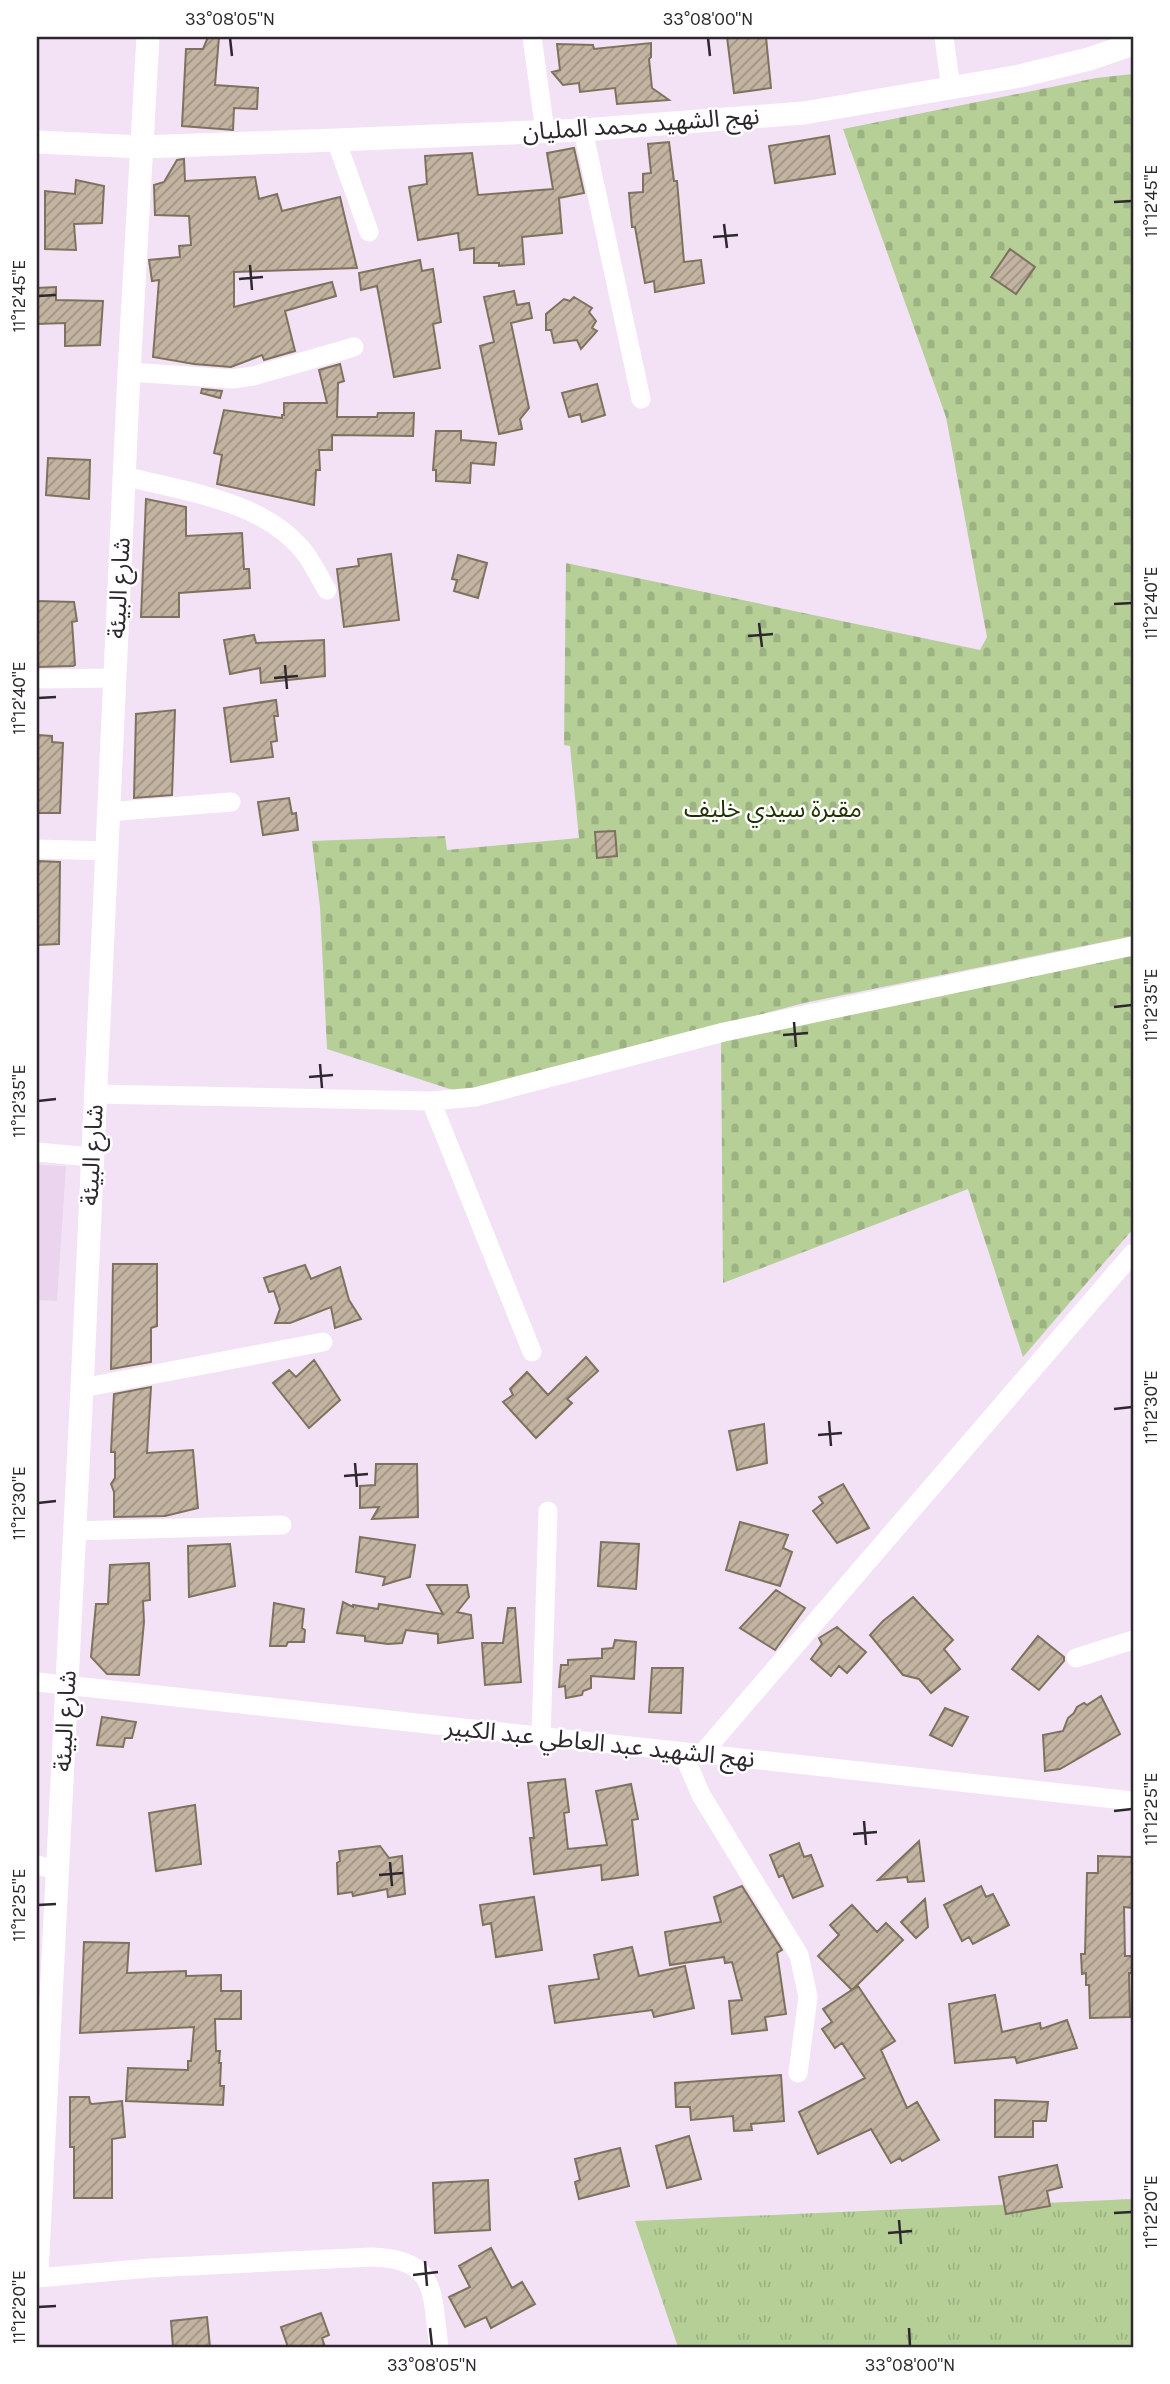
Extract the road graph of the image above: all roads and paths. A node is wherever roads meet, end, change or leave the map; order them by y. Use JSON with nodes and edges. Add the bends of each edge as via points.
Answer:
{"nodes":[{"id":1,"x":148,"y":37,"type":"edge"},
{"id":2,"x":532,"y":37,"type":"edge"},
{"id":3,"x":944,"y":37,"type":"edge"},
{"id":4,"x":1133,"y":44,"type":"edge"},
{"id":5,"x":951,"y":89,"type":"junction"},
{"id":6,"x":583,"y":130,"type":"junction"},
{"id":7,"x":545,"y":131,"type":"junction"},
{"id":8,"x":336,"y":140,"type":"junction"},
{"id":9,"x":37,"y":142,"type":"edge"},
{"id":10,"x":141,"y":147,"type":"junction"},
{"id":11,"x":369,"y":232,"type":"dead end"},
{"id":12,"x":354,"y":347,"type":"dead end"},
{"id":13,"x":129,"y":372,"type":"junction"},
{"id":14,"x":641,"y":399,"type":"dead end"},
{"id":15,"x":124,"y":476,"type":"junction"},
{"id":16,"x":327,"y":590,"type":"dead end"},
{"id":17,"x":114,"y":678,"type":"junction"},
{"id":18,"x":37,"y":679,"type":"edge"},
{"id":19,"x":231,"y":802,"type":"dead end"},
{"id":20,"x":108,"y":812,"type":"junction"},
{"id":21,"x":37,"y":849,"type":"edge"},
{"id":22,"x":106,"y":851,"type":"junction"},
{"id":23,"x":1133,"y":946,"type":"edge"},
{"id":24,"x":94,"y":1094,"type":"junction"},
{"id":25,"x":431,"y":1101,"type":"junction"},
{"id":26,"x":37,"y":1152,"type":"edge"},
{"id":27,"x":91,"y":1157,"type":"junction"},
{"id":28,"x":1133,"y":1253,"type":"edge"},
{"id":29,"x":323,"y":1342,"type":"dead end"},
{"id":30,"x":532,"y":1352,"type":"dead end"},
{"id":31,"x":82,"y":1388,"type":"junction"},
{"id":32,"x":548,"y":1511,"type":"dead end"},
{"id":33,"x":282,"y":1525,"type":"dead end"},
{"id":34,"x":75,"y":1531,"type":"junction"},
{"id":35,"x":1133,"y":1640,"type":"edge"},
{"id":36,"x":1076,"y":1658,"type":"dead end"},
{"id":37,"x":37,"y":1682,"type":"edge"},
{"id":38,"x":67,"y":1686,"type":"junction"},
{"id":39,"x":541,"y":1738,"type":"junction"},
{"id":40,"x":692,"y":1754,"type":"junction"},
{"id":41,"x":1133,"y":1801,"type":"edge"},
{"id":42,"x":47,"y":1867,"type":"edge"},
{"id":43,"x":42,"y":2051,"type":"edge"},
{"id":44,"x":798,"y":2073,"type":"dead end"},
{"id":45,"x":41,"y":2124,"type":"edge"},
{"id":46,"x":37,"y":2275,"type":"edge"},
{"id":47,"x":439,"y":2347,"type":"edge"}],
"edges":[{"from":1,"to":10,"type":"street","name":"شارع البيئة"},
{"from":2,"to":7,"type":"street"},
{"from":3,"to":5,"type":"street"},
{"from":4,"to":5,"type":"street","name":"نهج الشهيد محمد المليان","via":[[1089,59]]},
{"from":5,"to":6,"type":"street","name":"نهج الشهيد محمد المليان","via":[[804,113]]},
{"from":6,"to":7,"type":"street","name":"نهج الشهيد محمد المليان"},
{"from":6,"to":14,"type":"street"},
{"from":7,"to":8,"type":"street","name":"نهج الشهيد محمد المليان"},
{"from":8,"to":10,"type":"street","name":"نهج الشهيد محمد المليان"},
{"from":8,"to":11,"type":"street"},
{"from":9,"to":10,"type":"street","name":"نهج الشهيد محمد المليان"},
{"from":10,"to":13,"type":"street","name":"شارع البيئة"},
{"from":12,"to":13,"type":"street","via":[[232,379]]},
{"from":13,"to":15,"type":"street","name":"شارع البيئة"},
{"from":15,"to":16,"type":"street","via":[[228,502],[255,514],[281,529],[305,553]]},
{"from":15,"to":17,"type":"street","name":"شارع البيئة"},
{"from":17,"to":18,"type":"street"},
{"from":17,"to":20,"type":"street","name":"شارع البيئة"},
{"from":19,"to":20,"type":"street"},
{"from":20,"to":22,"type":"street","name":"شارع البيئة"},
{"from":21,"to":22,"type":"street"},
{"from":22,"to":24,"type":"street","name":"شارع البيئة"},
{"from":23,"to":25,"type":"street","via":[[724,1032],[475,1097]]},
{"from":24,"to":25,"type":"street"},
{"from":24,"to":27,"type":"street","name":"شارع البيئة"},
{"from":25,"to":30,"type":"street"},
{"from":26,"to":27,"type":"street"},
{"from":27,"to":31,"type":"street","name":"شارع البيئة"},
{"from":28,"to":40,"type":"street"},
{"from":29,"to":31,"type":"street"},
{"from":31,"to":34,"type":"street","name":"شارع البيئة"},
{"from":32,"to":39,"type":"street"},
{"from":33,"to":34,"type":"street"},
{"from":34,"to":38,"type":"street","name":"شارع البيئة"},
{"from":35,"to":36,"type":"street"},
{"from":37,"to":38,"type":"street","name":"نهج الشهيد عبد العاطي عبد الكبير"},
{"from":38,"to":39,"type":"street","name":"نهج الشهيد عبد العاطي عبد الكبير"},
{"from":38,"to":42,"type":"street","name":"شارع البيئة"},
{"from":39,"to":40,"type":"street","name":"نهج الشهيد عبد العاطي عبد الكبير"},
{"from":40,"to":41,"type":"street","name":"نهج الشهيد عبد العاطي عبد الكبير"},
{"from":40,"to":44,"type":"street","via":[[701,1795],[799,1955],[808,1997]]},
{"from":42,"to":43,"type":"street","name":"شارع البيئة"},
{"from":43,"to":45,"type":"street","name":"شارع البيئة"},
{"from":45,"to":46,"type":"street","name":"شارع البيئة"},
{"from":46,"to":47,"type":"street","via":[[395,2258],[415,2265],[430,2285]]}]}
